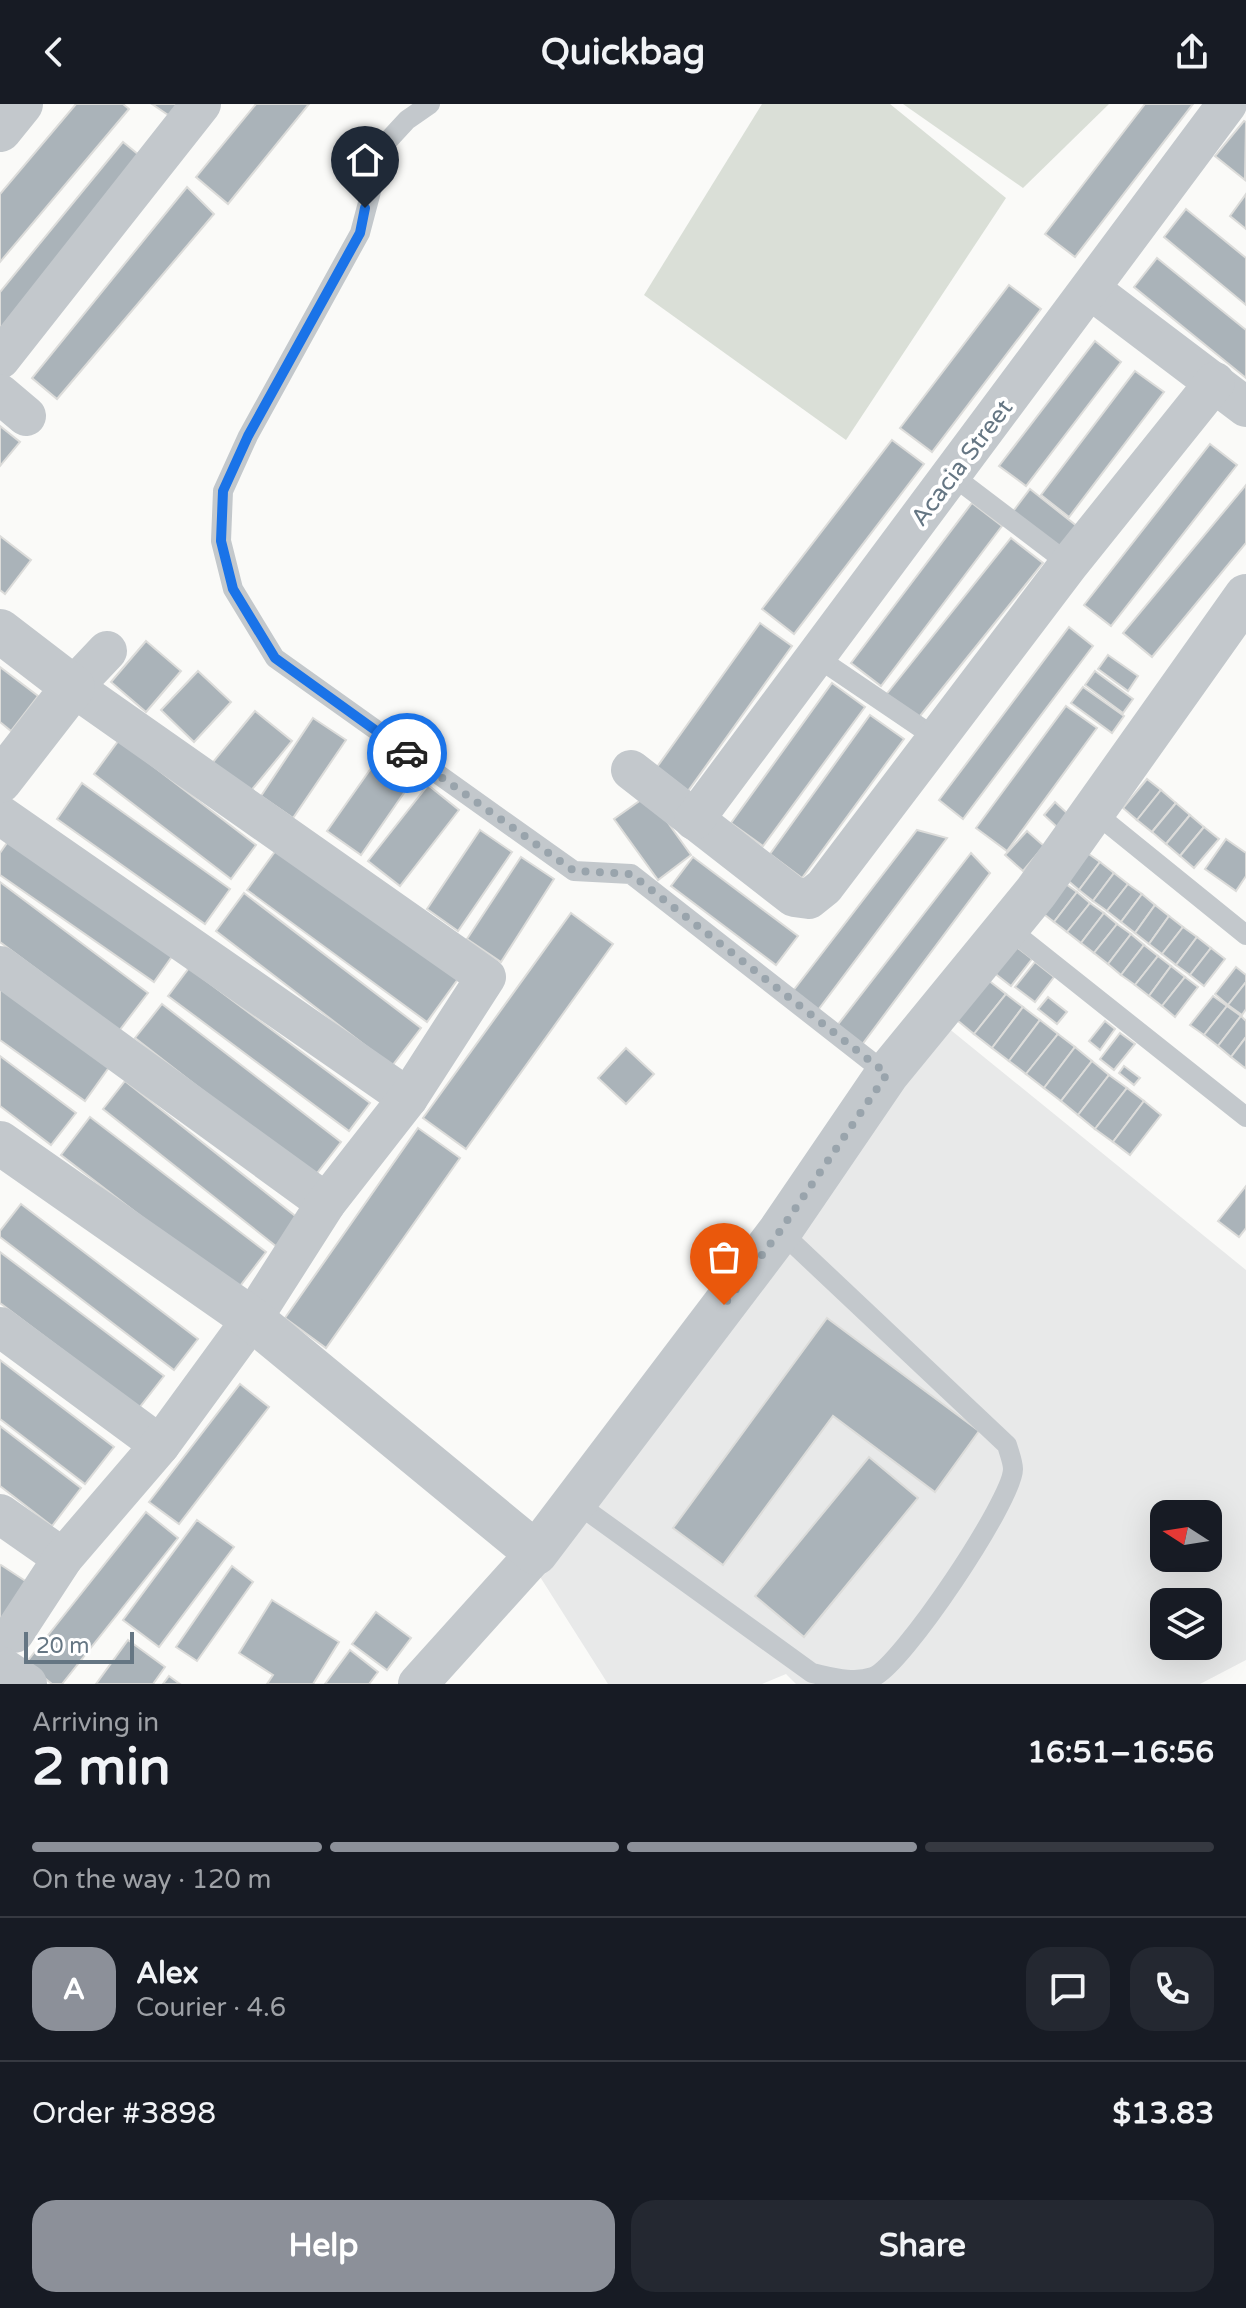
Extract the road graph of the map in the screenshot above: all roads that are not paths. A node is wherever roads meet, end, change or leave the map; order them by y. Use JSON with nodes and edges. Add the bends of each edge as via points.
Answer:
{"nodes":[{"id":1,"x":21,"y":104,"type":"edge"},
{"id":2,"x":201,"y":104,"type":"edge"},
{"id":3,"x":430,"y":104,"type":"edge"},
{"id":4,"x":1227,"y":104,"type":"edge"},
{"id":5,"x":0,"y":130,"type":"edge"},
{"id":6,"x":1090,"y":289,"type":"junction"},
{"id":7,"x":0,"y":359,"type":"edge"},
{"id":8,"x":1215,"y":382,"type":"junction"},
{"id":9,"x":1246,"y":407,"type":"edge"},
{"id":10,"x":953,"y":476,"type":"junction"},
{"id":11,"x":1069,"y":564,"type":"junction"},
{"id":12,"x":1246,"y":596,"type":"edge"},
{"id":13,"x":0,"y":631,"type":"edge"},
{"id":14,"x":107,"y":651,"type":"dead end"},
{"id":15,"x":815,"y":656,"type":"junction"},
{"id":16,"x":73,"y":687,"type":"junction"},
{"id":17,"x":936,"y":738,"type":"junction"},
{"id":18,"x":631,"y":770,"type":"dead end"},
{"id":19,"x":0,"y":781,"type":"edge"},
{"id":20,"x":1094,"y":812,"type":"junction"},
{"id":21,"x":0,"y":815,"type":"edge"},
{"id":22,"x":694,"y":820,"type":"junction"},
{"id":23,"x":1008,"y":928,"type":"junction"},
{"id":24,"x":1246,"y":935,"type":"edge"},
{"id":25,"x":0,"y":966,"type":"edge"},
{"id":26,"x":887,"y":1074,"type":"junction"},
{"id":27,"x":408,"y":1098,"type":"junction"},
{"id":28,"x":1246,"y":1117,"type":"edge"},
{"id":29,"x":0,"y":1143,"type":"edge"},
{"id":30,"x":326,"y":1203,"type":"junction"},
{"id":31,"x":780,"y":1231,"type":"junction"},
{"id":32,"x":252,"y":1319,"type":"junction"},
{"id":33,"x":0,"y":1327,"type":"edge"},
{"id":34,"x":160,"y":1445,"type":"junction"},
{"id":35,"x":575,"y":1502,"type":"junction"},
{"id":36,"x":0,"y":1514,"type":"edge"},
{"id":37,"x":536,"y":1553,"type":"junction"},
{"id":38,"x":63,"y":1558,"type":"junction"},
{"id":39,"x":7,"y":1650,"type":"edge"},
{"id":40,"x":27,"y":1684,"type":"edge"},
{"id":41,"x":418,"y":1684,"type":"edge"}],
"edges":[{"from":1,"to":5,"type":"street"},
{"from":2,"to":7,"type":"street"},
{"from":3,"to":26,"type":"lane","via":[[383,146],[360,233],[223,491],[221,541],[233,589],[275,658],[574,871],[631,874]]},
{"from":4,"to":6,"type":"street","name":"Acacia Street"},
{"from":6,"to":8,"type":"street"},
{"from":6,"to":10,"type":"street","name":"Acacia Street"},
{"from":8,"to":9,"type":"street"},
{"from":8,"to":11,"type":"street"},
{"from":10,"to":11,"type":"lane"},
{"from":10,"to":15,"type":"street","name":"Acacia Street"},
{"from":11,"to":17,"type":"street"},
{"from":12,"to":20,"type":"street"},
{"from":13,"to":16,"type":"street"},
{"from":14,"to":16,"type":"street"},
{"from":15,"to":17,"type":"lane"},
{"from":15,"to":22,"type":"street","name":"Acacia Street"},
{"from":16,"to":19,"type":"street"},
{"from":16,"to":27,"type":"street","via":[[482,971],[485,985]]},
{"from":17,"to":22,"type":"street","via":[[824,887],[809,899],[794,897]]},
{"from":18,"to":22,"type":"street"},
{"from":20,"to":23,"type":"street"},
{"from":20,"to":24,"type":"lane"},
{"from":21,"to":27,"type":"street"},
{"from":23,"to":26,"type":"street"},
{"from":23,"to":28,"type":"lane"},
{"from":25,"to":30,"type":"street"},
{"from":26,"to":31,"type":"street"},
{"from":27,"to":30,"type":"street"},
{"from":29,"to":32,"type":"street"},
{"from":30,"to":32,"type":"street"},
{"from":31,"to":35,"type":"street"},
{"from":31,"to":35,"type":"lane","via":[[1007,1445],[1013,1470],[997,1514],[904,1650],[874,1677],[846,1681],[812,1673]]},
{"from":32,"to":34,"type":"street"},
{"from":32,"to":37,"type":"street"},
{"from":33,"to":34,"type":"street"},
{"from":34,"to":38,"type":"street"},
{"from":35,"to":37,"type":"street"},
{"from":36,"to":38,"type":"street"},
{"from":37,"to":41,"type":"street"},
{"from":38,"to":39,"type":"street"},
{"from":39,"to":40,"type":"street"}]}
